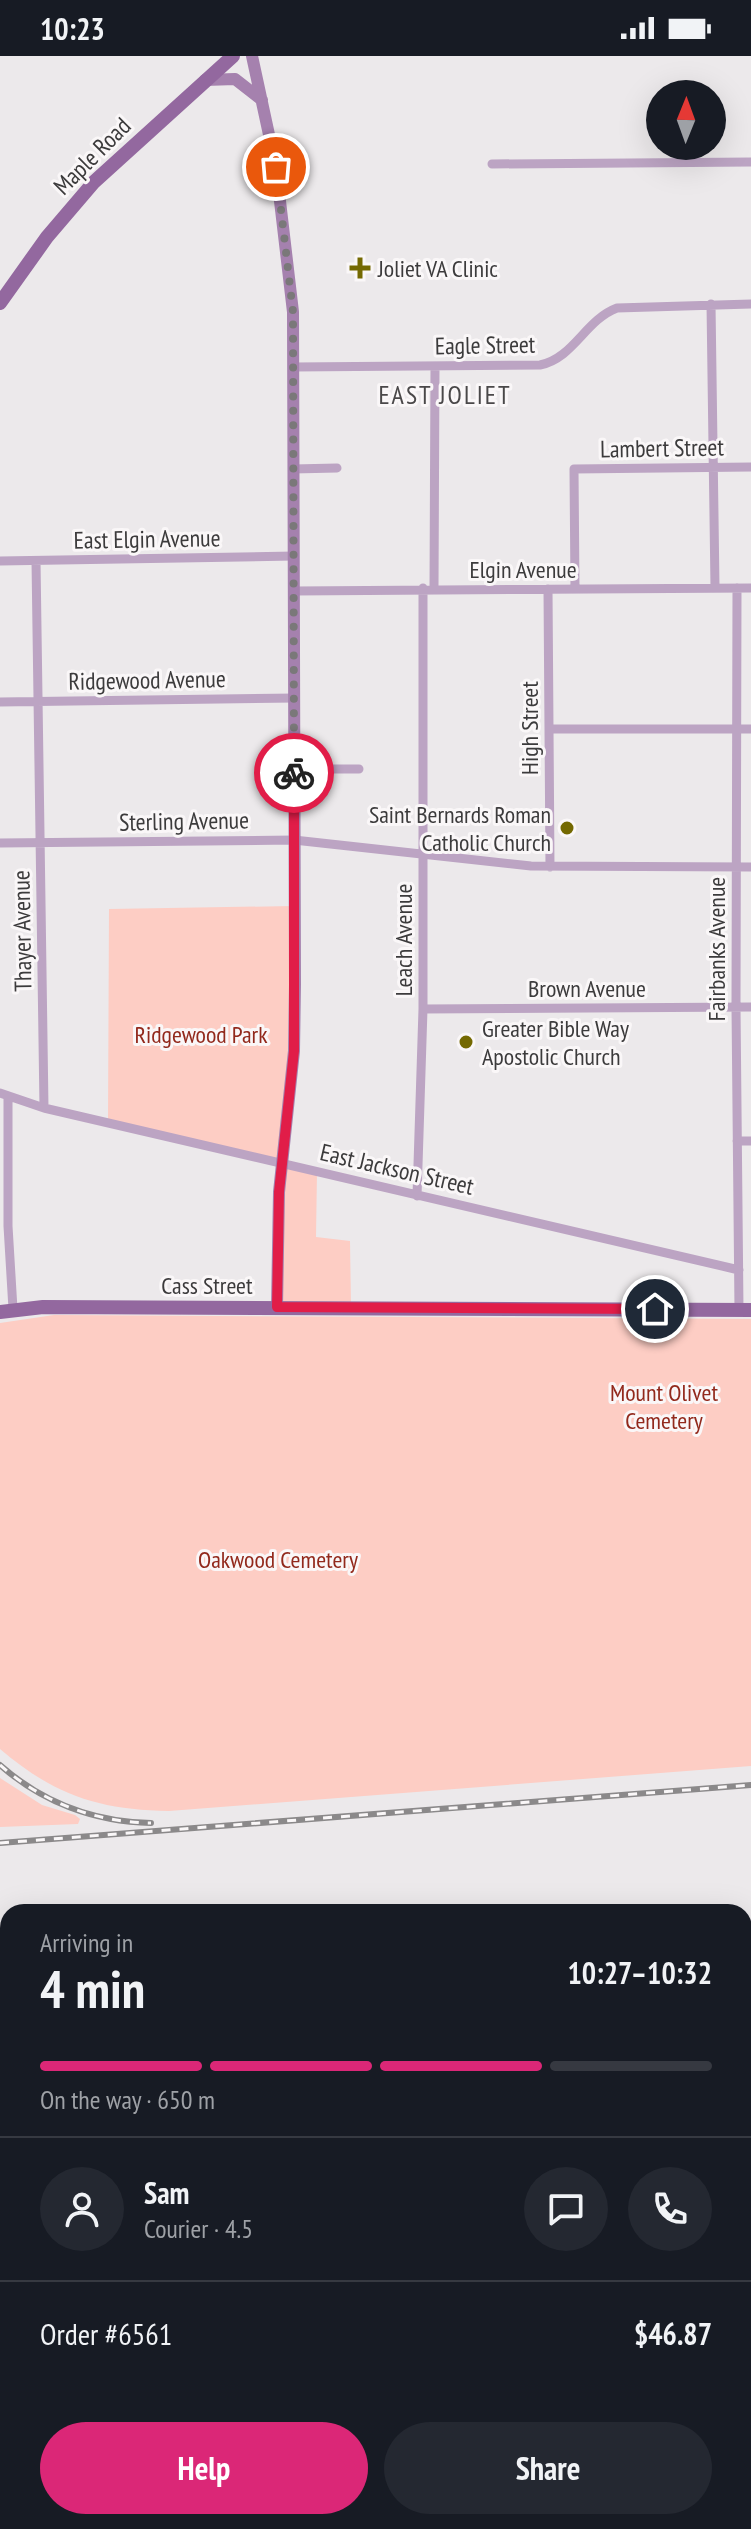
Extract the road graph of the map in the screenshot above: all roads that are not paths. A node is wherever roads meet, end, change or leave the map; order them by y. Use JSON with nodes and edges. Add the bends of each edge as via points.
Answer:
{"nodes":[{"id":1,"x":233,"y":56,"type":"edge"},
{"id":2,"x":252,"y":56,"type":"edge"},
{"id":3,"x":205,"y":80,"type":"junction"},
{"id":4,"x":262,"y":100,"type":"junction"},
{"id":5,"x":751,"y":162,"type":"edge"},
{"id":6,"x":492,"y":164,"type":"dead end"},
{"id":7,"x":0,"y":303,"type":"edge"},
{"id":8,"x":711,"y":304,"type":"junction"},
{"id":9,"x":751,"y":304,"type":"edge"},
{"id":10,"x":435,"y":366,"type":"junction"},
{"id":11,"x":294,"y":367,"type":"junction"},
{"id":12,"x":711,"y":467,"type":"junction"},
{"id":13,"x":751,"y":467,"type":"edge"},
{"id":14,"x":337,"y":468,"type":"dead end"},
{"id":15,"x":293,"y":469,"type":"junction"},
{"id":16,"x":294,"y":556,"type":"junction"},
{"id":17,"x":0,"y":561,"type":"edge"},
{"id":18,"x":36,"y":561,"type":"junction"},
{"id":19,"x":715,"y":587,"type":"junction"},
{"id":20,"x":423,"y":588,"type":"junction"},
{"id":21,"x":737,"y":588,"type":"junction"},
{"id":22,"x":751,"y":588,"type":"edge"},
{"id":23,"x":434,"y":589,"type":"junction"},
{"id":24,"x":548,"y":589,"type":"junction"},
{"id":25,"x":575,"y":589,"type":"junction"},
{"id":26,"x":295,"y":591,"type":"junction"},
{"id":27,"x":295,"y":698,"type":"junction"},
{"id":28,"x":0,"y":702,"type":"edge"},
{"id":29,"x":39,"y":702,"type":"junction"},
{"id":30,"x":549,"y":729,"type":"junction"},
{"id":31,"x":736,"y":729,"type":"junction"},
{"id":32,"x":751,"y":729,"type":"edge"},
{"id":33,"x":294,"y":769,"type":"junction"},
{"id":34,"x":359,"y":769,"type":"dead end"},
{"id":35,"x":294,"y":840,"type":"junction"},
{"id":36,"x":0,"y":843,"type":"edge"},
{"id":37,"x":41,"y":843,"type":"junction"},
{"id":38,"x":423,"y":856,"type":"junction"},
{"id":39,"x":550,"y":867,"type":"junction"},
{"id":40,"x":736,"y":867,"type":"junction"},
{"id":41,"x":751,"y":867,"type":"edge"},
{"id":42,"x":736,"y":1007,"type":"junction"},
{"id":43,"x":751,"y":1007,"type":"edge"},
{"id":44,"x":423,"y":1009,"type":"junction"},
{"id":45,"x":4,"y":1094,"type":"edge"},
{"id":46,"x":44,"y":1108,"type":"junction"},
{"id":47,"x":737,"y":1141,"type":"junction"},
{"id":48,"x":751,"y":1141,"type":"edge"},
{"id":49,"x":283,"y":1163,"type":"junction"},
{"id":50,"x":417,"y":1196,"type":"junction"},
{"id":51,"x":4,"y":1225,"type":"edge"},
{"id":52,"x":739,"y":1270,"type":"junction"},
{"id":53,"x":277,"y":1307,"type":"junction"},
{"id":54,"x":745,"y":1310,"type":"edge"},
{"id":55,"x":4,"y":1311,"type":"edge"}],
"edges":[{"from":1,"to":3,"type":"main road","name":"Maple Road"},
{"from":2,"to":4,"type":"street"},
{"from":3,"to":4,"type":"street","via":[[235,79]]},
{"from":3,"to":7,"type":"main road","name":"Maple Road","via":[[94,182]]},
{"from":4,"to":11,"type":"street","via":[[285,233]]},
{"from":5,"to":6,"type":"street"},
{"from":8,"to":9,"type":"street","name":"Eagle Street"},
{"from":8,"to":10,"type":"street","name":"Eagle Street","via":[[603,313],[551,363]]},
{"from":8,"to":12,"type":"street"},
{"from":10,"to":11,"type":"street","name":"Eagle Street"},
{"from":10,"to":23,"type":"street"},
{"from":11,"to":15,"type":"street"},
{"from":12,"to":13,"type":"street","name":"Lambert Street"},
{"from":12,"to":19,"type":"street"},
{"from":12,"to":25,"type":"street","name":"Lambert Street","via":[[574,469]]},
{"from":14,"to":15,"type":"street"},
{"from":15,"to":16,"type":"street"},
{"from":16,"to":18,"type":"street","name":"East Elgin Avenue"},
{"from":16,"to":26,"type":"street"},
{"from":17,"to":18,"type":"street","name":"East Elgin Avenue"},
{"from":18,"to":29,"type":"street","name":"Thayer Avenue"},
{"from":19,"to":21,"type":"street","name":"Elgin Avenue"},
{"from":19,"to":25,"type":"street","name":"Elgin Avenue"},
{"from":20,"to":23,"type":"street","name":"Elgin Avenue"},
{"from":20,"to":26,"type":"street","name":"Elgin Avenue"},
{"from":20,"to":38,"type":"street","name":"Leach Avenue"},
{"from":21,"to":22,"type":"street","name":"Elgin Avenue"},
{"from":21,"to":31,"type":"street","name":"Fairbanks Avenue"},
{"from":23,"to":24,"type":"street","name":"Elgin Avenue"},
{"from":24,"to":25,"type":"street","name":"Elgin Avenue"},
{"from":24,"to":30,"type":"street","name":"High Street"},
{"from":26,"to":27,"type":"street"},
{"from":27,"to":29,"type":"street","name":"Ridgewood Avenue"},
{"from":27,"to":33,"type":"street"},
{"from":28,"to":29,"type":"street","name":"Ridgewood Avenue"},
{"from":29,"to":37,"type":"street","name":"Thayer Avenue"},
{"from":30,"to":31,"type":"street"},
{"from":30,"to":39,"type":"street","name":"High Street"},
{"from":31,"to":32,"type":"street"},
{"from":31,"to":40,"type":"street","name":"Fairbanks Avenue"},
{"from":33,"to":34,"type":"street"},
{"from":33,"to":35,"type":"street"},
{"from":35,"to":37,"type":"street","name":"Sterling Avenue"},
{"from":35,"to":38,"type":"street","name":"Sterling Avenue"},
{"from":35,"to":49,"type":"street","via":[[294,1051]]},
{"from":36,"to":37,"type":"street","name":"Sterling Avenue"},
{"from":37,"to":46,"type":"street","name":"Thayer Avenue"},
{"from":38,"to":39,"type":"street","name":"Sterling Avenue"},
{"from":38,"to":44,"type":"street","name":"Leach Avenue"},
{"from":39,"to":40,"type":"street","name":"Sterling Avenue"},
{"from":40,"to":41,"type":"street","name":"Sterling Avenue"},
{"from":40,"to":42,"type":"street","name":"Fairbanks Avenue"},
{"from":42,"to":43,"type":"street","name":"Brown Avenue"},
{"from":42,"to":44,"type":"street","name":"Brown Avenue"},
{"from":42,"to":47,"type":"street","name":"Fairbanks Avenue"},
{"from":44,"to":50,"type":"street","name":"Leach Avenue"},
{"from":45,"to":46,"type":"street","name":"East Jackson Street"},
{"from":45,"to":51,"type":"street"},
{"from":46,"to":49,"type":"street","name":"East Jackson Street"},
{"from":47,"to":48,"type":"street"},
{"from":47,"to":52,"type":"street","name":"Fairbanks Avenue"},
{"from":49,"to":50,"type":"street","name":"East Jackson Street"},
{"from":49,"to":53,"type":"street"},
{"from":50,"to":52,"type":"street","name":"East Jackson Street"},
{"from":51,"to":55,"type":"street"},
{"from":52,"to":54,"type":"street","name":"Fairbanks Avenue"},
{"from":53,"to":54,"type":"main road","name":"Cass Street"},
{"from":53,"to":55,"type":"main road","name":"Cass Street"}]}
